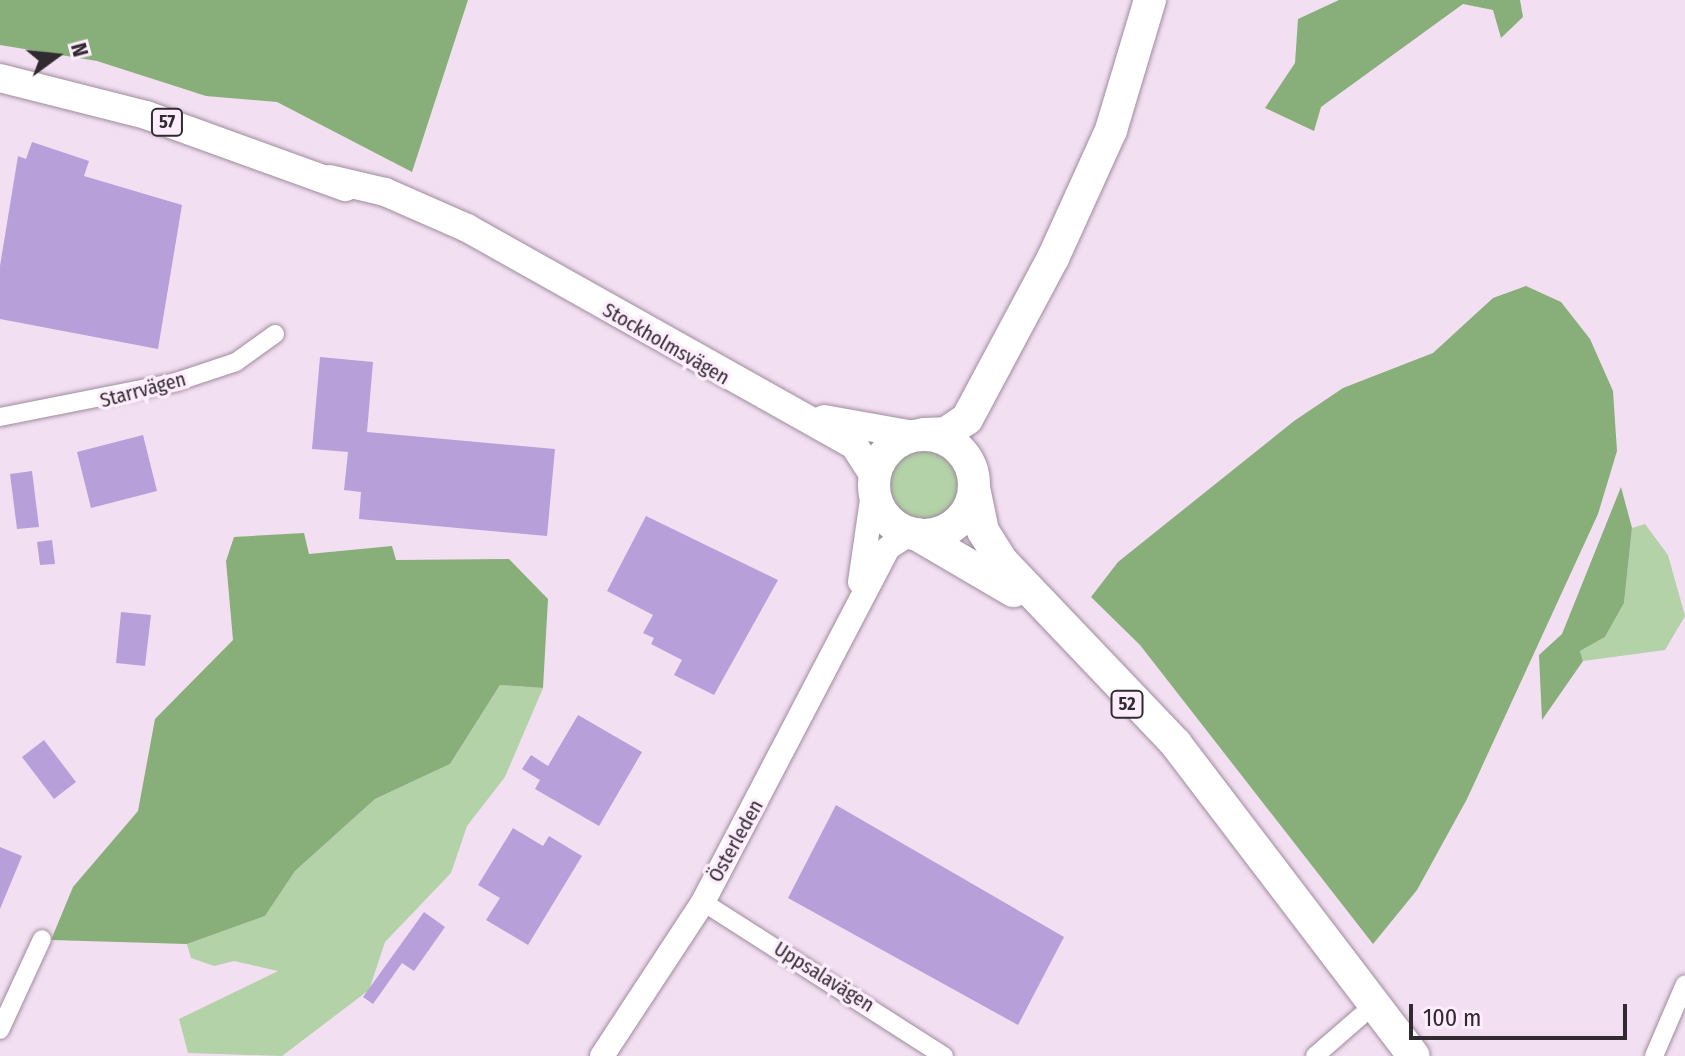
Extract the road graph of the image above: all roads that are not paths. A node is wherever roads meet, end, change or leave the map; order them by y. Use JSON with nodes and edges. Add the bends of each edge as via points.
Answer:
{"nodes":[{"id":1,"x":1150,"y":0,"type":"edge"},
{"id":2,"x":0,"y":78,"type":"edge"},
{"id":3,"x":275,"y":334,"type":"dead end"},
{"id":4,"x":994,"y":369,"type":"junction"},
{"id":5,"x":803,"y":416,"type":"junction"},
{"id":6,"x":0,"y":417,"type":"edge"},
{"id":7,"x":918,"y":435,"type":"junction"},
{"id":8,"x":874,"y":481,"type":"junction"},
{"id":9,"x":974,"y":482,"type":"junction"},
{"id":10,"x":914,"y":534,"type":"junction"},
{"id":11,"x":853,"y":616,"type":"junction"},
{"id":12,"x":703,"y":902,"type":"junction"},
{"id":13,"x":42,"y":939,"type":"dead end"},
{"id":14,"x":1685,"y":984,"type":"edge"},
{"id":15,"x":1368,"y":1010,"type":"junction"},
{"id":16,"x":0,"y":1030,"type":"edge"},
{"id":17,"x":602,"y":1056,"type":"edge"},
{"id":18,"x":944,"y":1056,"type":"edge"},
{"id":19,"x":1315,"y":1056,"type":"edge"},
{"id":20,"x":1392,"y":1056,"type":"edge"},
{"id":21,"x":1414,"y":1056,"type":"edge"},
{"id":22,"x":1654,"y":1056,"type":"edge"}],
"edges":[{"from":1,"to":4,"type":"highway","number":"52","via":[[1111,130]]},
{"from":2,"to":5,"type":"main road","name":"Stockholmsvägen","number":"57","via":[[146,115],[330,179],[494,258],[533,267]]},
{"from":3,"to":6,"type":"street","name":"Starrvägen","via":[[236,362],[176,382]]},
{"from":4,"to":7,"type":"highway","number":"52","via":[[962,425]]},
{"from":4,"to":9,"type":"highway","number":"52"},
{"from":5,"to":7,"type":"main road","name":"Stockholmsvägen","number":"57"},
{"from":5,"to":8,"type":"main road","name":"Stockholmsvägen","number":"57","via":[[861,450]]},
{"from":7,"to":8,"type":"highway","number":"52","via":[[886,451]]},
{"from":7,"to":9,"type":"highway","number":"52","via":[[953,443]]},
{"from":8,"to":10,"type":"highway","number":"52","via":[[883,514]]},
{"from":8,"to":11,"type":"street","name":"Österleden"},
{"from":9,"to":10,"type":"highway","number":"52","via":[[957,523]]},
{"from":9,"to":15,"type":"highway","number":"52","via":[[983,531],[1001,560],[1161,726]]},
{"from":10,"to":11,"type":"street","name":"Österleden","via":[[888,548]]},
{"from":10,"to":15,"type":"highway","number":"52","via":[[1001,582],[1088,659]]},
{"from":11,"to":12,"type":"street","name":"Österleden"},
{"from":12,"to":17,"type":"street","name":"Österleden"},
{"from":12,"to":18,"type":"street","name":"Uppsalavägen"},
{"from":13,"to":16,"type":"street"},
{"from":14,"to":22,"type":"street"},
{"from":15,"to":19,"type":"street"},
{"from":15,"to":20,"type":"highway","number":"52"},
{"from":15,"to":21,"type":"highway","number":"52"}]}
